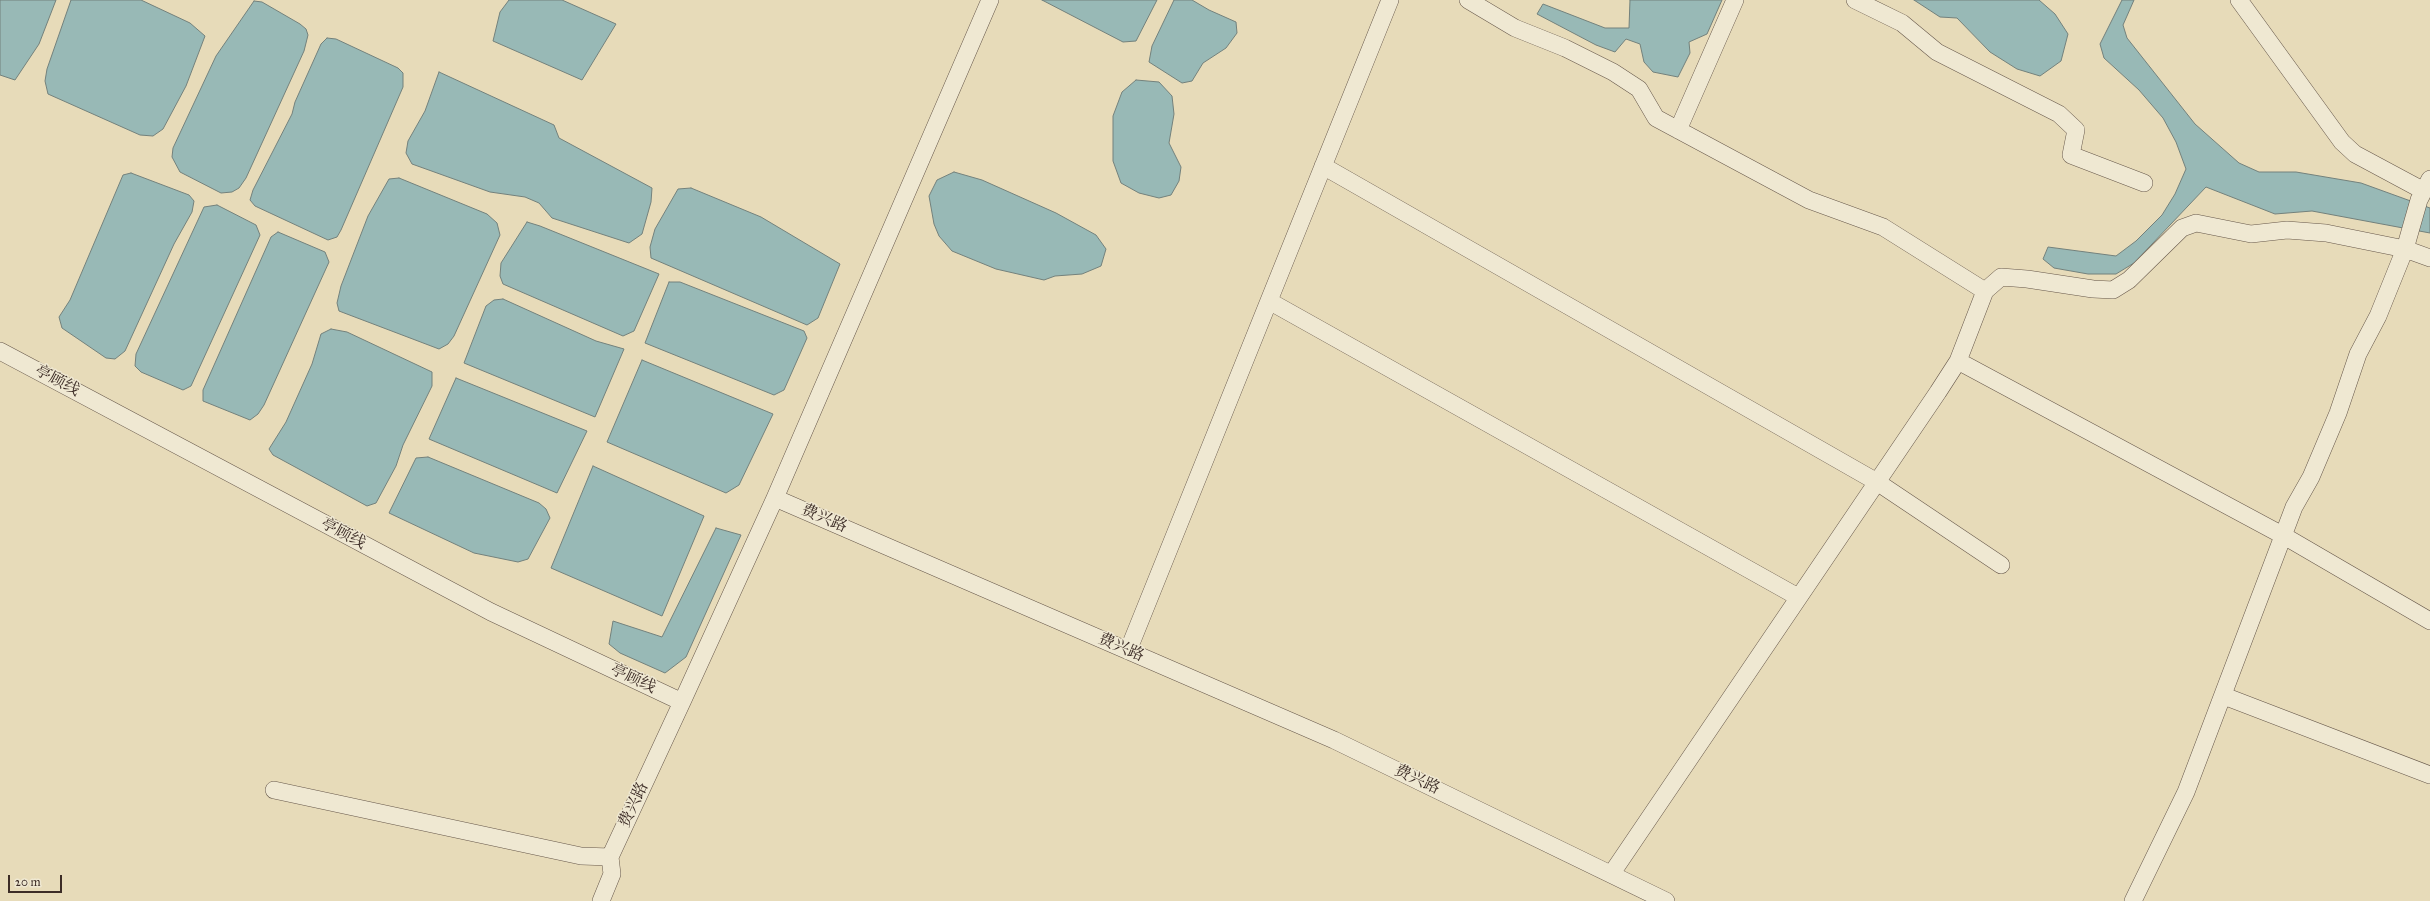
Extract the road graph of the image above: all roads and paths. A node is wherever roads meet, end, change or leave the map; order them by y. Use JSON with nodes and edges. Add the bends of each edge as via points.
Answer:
{"nodes":[{"id":1,"x":990,"y":0,"type":"edge"},
{"id":2,"x":1390,"y":0,"type":"edge"},
{"id":3,"x":1468,"y":0,"type":"edge"},
{"id":4,"x":1735,"y":0,"type":"edge"},
{"id":5,"x":1855,"y":0,"type":"edge"},
{"id":6,"x":2239,"y":0,"type":"edge"},
{"id":7,"x":1678,"y":130,"type":"junction"},
{"id":8,"x":1324,"y":166,"type":"junction"},
{"id":9,"x":2144,"y":183,"type":"dead end"},
{"id":10,"x":2424,"y":190,"type":"edge"},
{"id":11,"x":2406,"y":243,"type":"junction"},
{"id":12,"x":2430,"y":258,"type":"edge"},
{"id":13,"x":1985,"y":291,"type":"junction"},
{"id":14,"x":1269,"y":301,"type":"junction"},
{"id":15,"x":0,"y":351,"type":"edge"},
{"id":16,"x":1958,"y":361,"type":"junction"},
{"id":17,"x":1876,"y":482,"type":"junction"},
{"id":18,"x":775,"y":498,"type":"junction"},
{"id":19,"x":2284,"y":536,"type":"junction"},
{"id":20,"x":2001,"y":565,"type":"dead end"},
{"id":21,"x":1798,"y":597,"type":"junction"},
{"id":22,"x":2430,"y":621,"type":"edge"},
{"id":23,"x":1128,"y":652,"type":"junction"},
{"id":24,"x":2224,"y":696,"type":"junction"},
{"id":25,"x":680,"y":706,"type":"junction"},
{"id":26,"x":2430,"y":775,"type":"edge"},
{"id":27,"x":274,"y":790,"type":"dead end"},
{"id":28,"x":610,"y":857,"type":"junction"},
{"id":29,"x":1612,"y":873,"type":"junction"},
{"id":30,"x":601,"y":901,"type":"edge"},
{"id":31,"x":1666,"y":901,"type":"edge"},
{"id":32,"x":2133,"y":901,"type":"edge"}],
"edges":[{"from":1,"to":18,"type":"street"},
{"from":2,"to":8,"type":"street"},
{"from":3,"to":7,"type":"street","via":[[1515,28],[1565,48],[1614,72],[1639,89],[1656,118]]},
{"from":4,"to":7,"type":"street"},
{"from":5,"to":9,"type":"street","via":[[1902,23],[1937,52],[2059,114],[2076,130],[2071,155]]},
{"from":6,"to":10,"type":"street","via":[[2342,142],[2355,154]]},
{"from":7,"to":13,"type":"street","via":[[1809,200],[1883,227]]},
{"from":8,"to":14,"type":"street"},
{"from":8,"to":17,"type":"street"},
{"from":10,"to":11,"type":"street"},
{"from":11,"to":12,"type":"street"},
{"from":11,"to":13,"type":"street","via":[[2287,230],[2251,234],[2196,223],[2182,228],[2129,280],[2114,290],[2027,278],[2001,278]]},
{"from":11,"to":19,"type":"street","via":[[2378,316],[2358,354],[2338,413],[2311,477],[2294,507]]},
{"from":13,"to":16,"type":"street"},
{"from":14,"to":21,"type":"street"},
{"from":14,"to":23,"type":"street"},
{"from":15,"to":25,"type":"street","name":"亭顾线","via":[[491,612]]},
{"from":16,"to":17,"type":"street"},
{"from":16,"to":19,"type":"street"},
{"from":17,"to":20,"type":"street"},
{"from":17,"to":21,"type":"street"},
{"from":18,"to":23,"type":"street","name":"费兴路"},
{"from":18,"to":25,"type":"street","name":"费兴路"},
{"from":19,"to":22,"type":"street"},
{"from":19,"to":24,"type":"street"},
{"from":21,"to":29,"type":"street"},
{"from":23,"to":29,"type":"street","name":"费兴路","via":[[1334,740]]},
{"from":24,"to":26,"type":"street"},
{"from":24,"to":32,"type":"street","via":[[2186,792]]},
{"from":25,"to":28,"type":"street","name":"费兴路"},
{"from":27,"to":28,"type":"street","via":[[581,856]]},
{"from":28,"to":30,"type":"street","name":"费兴路","via":[[612,874]]},
{"from":29,"to":31,"type":"street","name":"费兴路"}]}
